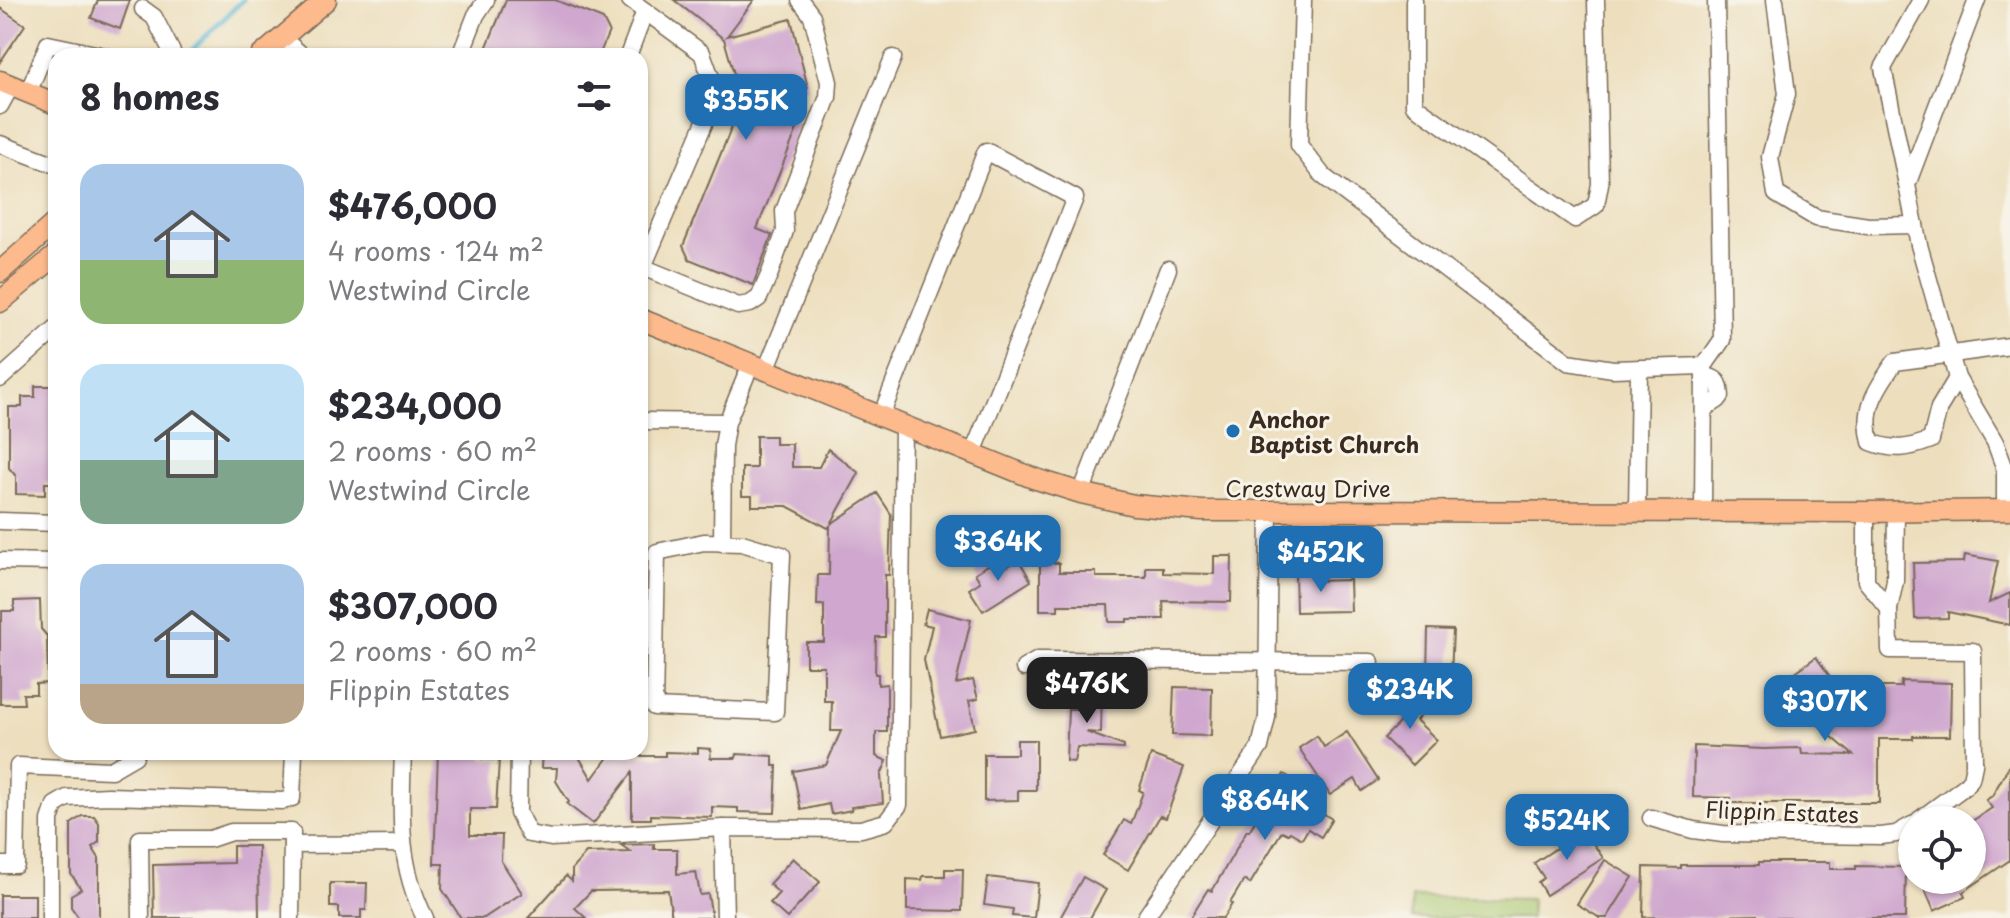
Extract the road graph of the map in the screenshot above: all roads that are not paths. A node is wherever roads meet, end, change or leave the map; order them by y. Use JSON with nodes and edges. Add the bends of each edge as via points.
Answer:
{"nodes":[{"id":1,"x":326,"y":0,"type":"edge"},
{"id":2,"x":486,"y":0,"type":"edge"},
{"id":3,"x":630,"y":0,"type":"edge"},
{"id":4,"x":800,"y":0,"type":"edge"},
{"id":5,"x":1303,"y":0,"type":"edge"},
{"id":6,"x":1414,"y":0,"type":"edge"},
{"id":7,"x":1596,"y":0,"type":"edge"},
{"id":8,"x":1716,"y":0,"type":"edge"},
{"id":9,"x":1775,"y":0,"type":"edge"},
{"id":10,"x":1921,"y":0,"type":"edge"},
{"id":11,"x":1977,"y":0,"type":"edge"},
{"id":12,"x":143,"y":9,"type":"dead end"},
{"id":13,"x":645,"y":11,"type":"junction"},
{"id":14,"x":282,"y":38,"type":"junction"},
{"id":15,"x":67,"y":48,"type":"edge"},
{"id":16,"x":170,"y":48,"type":"edge"},
{"id":17,"x":270,"y":48,"type":"edge"},
{"id":18,"x":294,"y":48,"type":"edge"},
{"id":19,"x":463,"y":48,"type":"edge"},
{"id":20,"x":631,"y":48,"type":"edge"},
{"id":21,"x":893,"y":58,"type":"dead end"},
{"id":22,"x":13,"y":87,"type":"edge"},
{"id":23,"x":48,"y":101,"type":"edge"},
{"id":24,"x":0,"y":106,"type":"edge"},
{"id":25,"x":0,"y":144,"type":"edge"},
{"id":26,"x":48,"y":162,"type":"edge"},
{"id":27,"x":1907,"y":185,"type":"junction"},
{"id":28,"x":1915,"y":225,"type":"junction"},
{"id":29,"x":48,"y":229,"type":"edge"},
{"id":30,"x":30,"y":244,"type":"junction"},
{"id":31,"x":648,"y":253,"type":"edge"},
{"id":32,"x":48,"y":262,"type":"edge"},
{"id":33,"x":0,"y":264,"type":"edge"},
{"id":34,"x":648,"y":269,"type":"edge"},
{"id":35,"x":1168,"y":269,"type":"dead end"},
{"id":36,"x":0,"y":272,"type":"edge"},
{"id":37,"x":0,"y":302,"type":"edge"},
{"id":38,"x":648,"y":322,"type":"edge"},
{"id":39,"x":48,"y":336,"type":"edge"},
{"id":40,"x":2010,"y":346,"type":"edge"},
{"id":41,"x":1951,"y":355,"type":"junction"},
{"id":42,"x":758,"y":367,"type":"junction"},
{"id":43,"x":1639,"y":368,"type":"junction"},
{"id":44,"x":1704,"y":370,"type":"junction"},
{"id":45,"x":1957,"y":378,"type":"junction"},
{"id":46,"x":0,"y":379,"type":"edge"},
{"id":47,"x":881,"y":416,"type":"junction"},
{"id":48,"x":648,"y":421,"type":"edge"},
{"id":49,"x":727,"y":422,"type":"junction"},
{"id":50,"x":903,"y":424,"type":"junction"},
{"id":51,"x":973,"y":453,"type":"junction"},
{"id":52,"x":2008,"y":469,"type":"edge"},
{"id":53,"x":1081,"y":493,"type":"junction"},
{"id":54,"x":2008,"y":510,"type":"edge"},
{"id":55,"x":1269,"y":511,"type":"junction"},
{"id":56,"x":1637,"y":512,"type":"junction"},
{"id":57,"x":1703,"y":512,"type":"junction"},
{"id":58,"x":1866,"y":512,"type":"junction"},
{"id":59,"x":1896,"y":512,"type":"junction"},
{"id":60,"x":0,"y":521,"type":"edge"},
{"id":61,"x":48,"y":523,"type":"edge"},
{"id":62,"x":722,"y":543,"type":"junction"},
{"id":63,"x":0,"y":561,"type":"edge"},
{"id":64,"x":48,"y":562,"type":"edge"},
{"id":65,"x":1889,"y":609,"type":"junction"},
{"id":66,"x":1268,"y":661,"type":"junction"},
{"id":67,"x":1371,"y":662,"type":"dead end"},
{"id":68,"x":1024,"y":668,"type":"dead end"},
{"id":69,"x":84,"y":760,"type":"edge"},
{"id":70,"x":128,"y":760,"type":"edge"},
{"id":71,"x":294,"y":760,"type":"edge"},
{"id":72,"x":403,"y":760,"type":"edge"},
{"id":73,"x":519,"y":760,"type":"edge"},
{"id":74,"x":0,"y":766,"type":"edge"},
{"id":75,"x":18,"y":766,"type":"junction"},
{"id":76,"x":1938,"y":806,"type":"edge"},
{"id":77,"x":1651,"y":818,"type":"dead end"},
{"id":78,"x":723,"y":828,"type":"junction"},
{"id":79,"x":1898,"y":833,"type":"edge"},
{"id":80,"x":402,"y":844,"type":"junction"},
{"id":81,"x":292,"y":845,"type":"junction"},
{"id":82,"x":0,"y":865,"type":"edge"},
{"id":83,"x":50,"y":918,"type":"edge"},
{"id":84,"x":141,"y":918,"type":"edge"},
{"id":85,"x":291,"y":918,"type":"edge"},
{"id":86,"x":425,"y":918,"type":"edge"},
{"id":87,"x":725,"y":918,"type":"edge"},
{"id":88,"x":1145,"y":918,"type":"edge"}],
"edges":[{"from":1,"to":14,"type":"main road"},
{"from":2,"to":19,"type":"street"},
{"from":3,"to":13,"type":"street"},
{"from":4,"to":34,"type":"street","via":[[812,16],[828,97],[784,211],[785,231],[759,298],[738,306]]},
{"from":5,"to":43,"type":"street","via":[[1299,145],[1323,176],[1568,362]]},
{"from":6,"to":7,"type":"street","via":[[1414,105],[1575,219],[1596,205],[1600,184]]},
{"from":8,"to":44,"type":"street","via":[[1722,340]]},
{"from":9,"to":28,"type":"street","via":[[1787,94],[1770,157],[1776,194],[1816,218],[1868,226]]},
{"from":10,"to":27,"type":"street","via":[[1883,68]]},
{"from":11,"to":27,"type":"street"},
{"from":12,"to":16,"type":"street","via":[[154,17]]},
{"from":13,"to":20,"type":"street"},
{"from":13,"to":31,"type":"street","via":[[702,53],[713,83],[704,124]]},
{"from":14,"to":17,"type":"main road"},
{"from":14,"to":18,"type":"street"},
{"from":15,"to":22,"type":"street","via":[[48,44]]},
{"from":21,"to":42,"type":"street"},
{"from":22,"to":23,"type":"main road"},
{"from":22,"to":24,"type":"street"},
{"from":25,"to":26,"type":"street"},
{"from":27,"to":28,"type":"street"},
{"from":28,"to":41,"type":"street"},
{"from":29,"to":30,"type":"main road"},
{"from":30,"to":33,"type":"main road"},
{"from":30,"to":36,"type":"main road"},
{"from":32,"to":37,"type":"main road"},
{"from":35,"to":53,"type":"street"},
{"from":38,"to":42,"type":"main road","name":"Crestway Drive"},
{"from":39,"to":46,"type":"street"},
{"from":40,"to":41,"type":"street"},
{"from":41,"to":45,"type":"street"},
{"from":41,"to":45,"type":"street","via":[[1895,362],[1874,392],[1866,425],[1871,442],[1888,448],[1931,440],[1939,408]]},
{"from":42,"to":47,"type":"main road","name":"Crestway Drive"},
{"from":42,"to":49,"type":"street"},
{"from":43,"to":44,"type":"street"},
{"from":43,"to":56,"type":"street"},
{"from":44,"to":57,"type":"street"},
{"from":45,"to":52,"type":"street"},
{"from":47,"to":50,"type":"main road","name":"Crestway Drive"},
{"from":47,"to":51,"type":"street","via":[[986,151],[1075,198]]},
{"from":48,"to":49,"type":"street"},
{"from":49,"to":62,"type":"street"},
{"from":50,"to":51,"type":"main road","name":"Crestway Drive"},
{"from":50,"to":78,"type":"street","via":[[899,805],[886,822],[861,829]]},
{"from":51,"to":53,"type":"main road","name":"Crestway Drive"},
{"from":52,"to":54,"type":"street"},
{"from":53,"to":55,"type":"main road","name":"Crestway Drive","via":[[1134,505]]},
{"from":54,"to":59,"type":"main road","name":"Crestway Drive"},
{"from":55,"to":56,"type":"main road","name":"Crestway Drive"},
{"from":55,"to":66,"type":"street"},
{"from":56,"to":57,"type":"main road","name":"Crestway Drive"},
{"from":57,"to":58,"type":"main road","name":"Crestway Drive"},
{"from":58,"to":59,"type":"main road","name":"Crestway Drive"},
{"from":58,"to":65,"type":"street","via":[[1866,581]]},
{"from":59,"to":65,"type":"street"},
{"from":60,"to":61,"type":"street"},
{"from":62,"to":62,"type":"street","via":[[782,555],[775,712],[654,707],[657,552]]},
{"from":63,"to":64,"type":"street"},
{"from":65,"to":76,"type":"street","via":[[1890,650],[1973,651],[1971,779]]},
{"from":66,"to":67,"type":"street"},
{"from":66,"to":68,"type":"street","via":[[1038,660]]},
{"from":66,"to":88,"type":"street","via":[[1267,717],[1260,747]]},
{"from":69,"to":70,"type":"street","via":[[111,770]]},
{"from":69,"to":75,"type":"street"},
{"from":71,"to":83,"type":"street","via":[[292,798],[283,801],[108,796],[67,798],[55,805],[50,820]]},
{"from":72,"to":80,"type":"street"},
{"from":73,"to":78,"type":"street","via":[[518,813],[529,834],[551,838]]},
{"from":74,"to":75,"type":"street"},
{"from":75,"to":82,"type":"street","via":[[16,865]]},
{"from":77,"to":79,"type":"street","name":"Flippin Estates","via":[[1723,834]]},
{"from":78,"to":87,"type":"street"},
{"from":80,"to":81,"type":"street"},
{"from":80,"to":86,"type":"street"},
{"from":81,"to":84,"type":"street","via":[[292,832],[140,839]]},
{"from":81,"to":85,"type":"street"}]}
